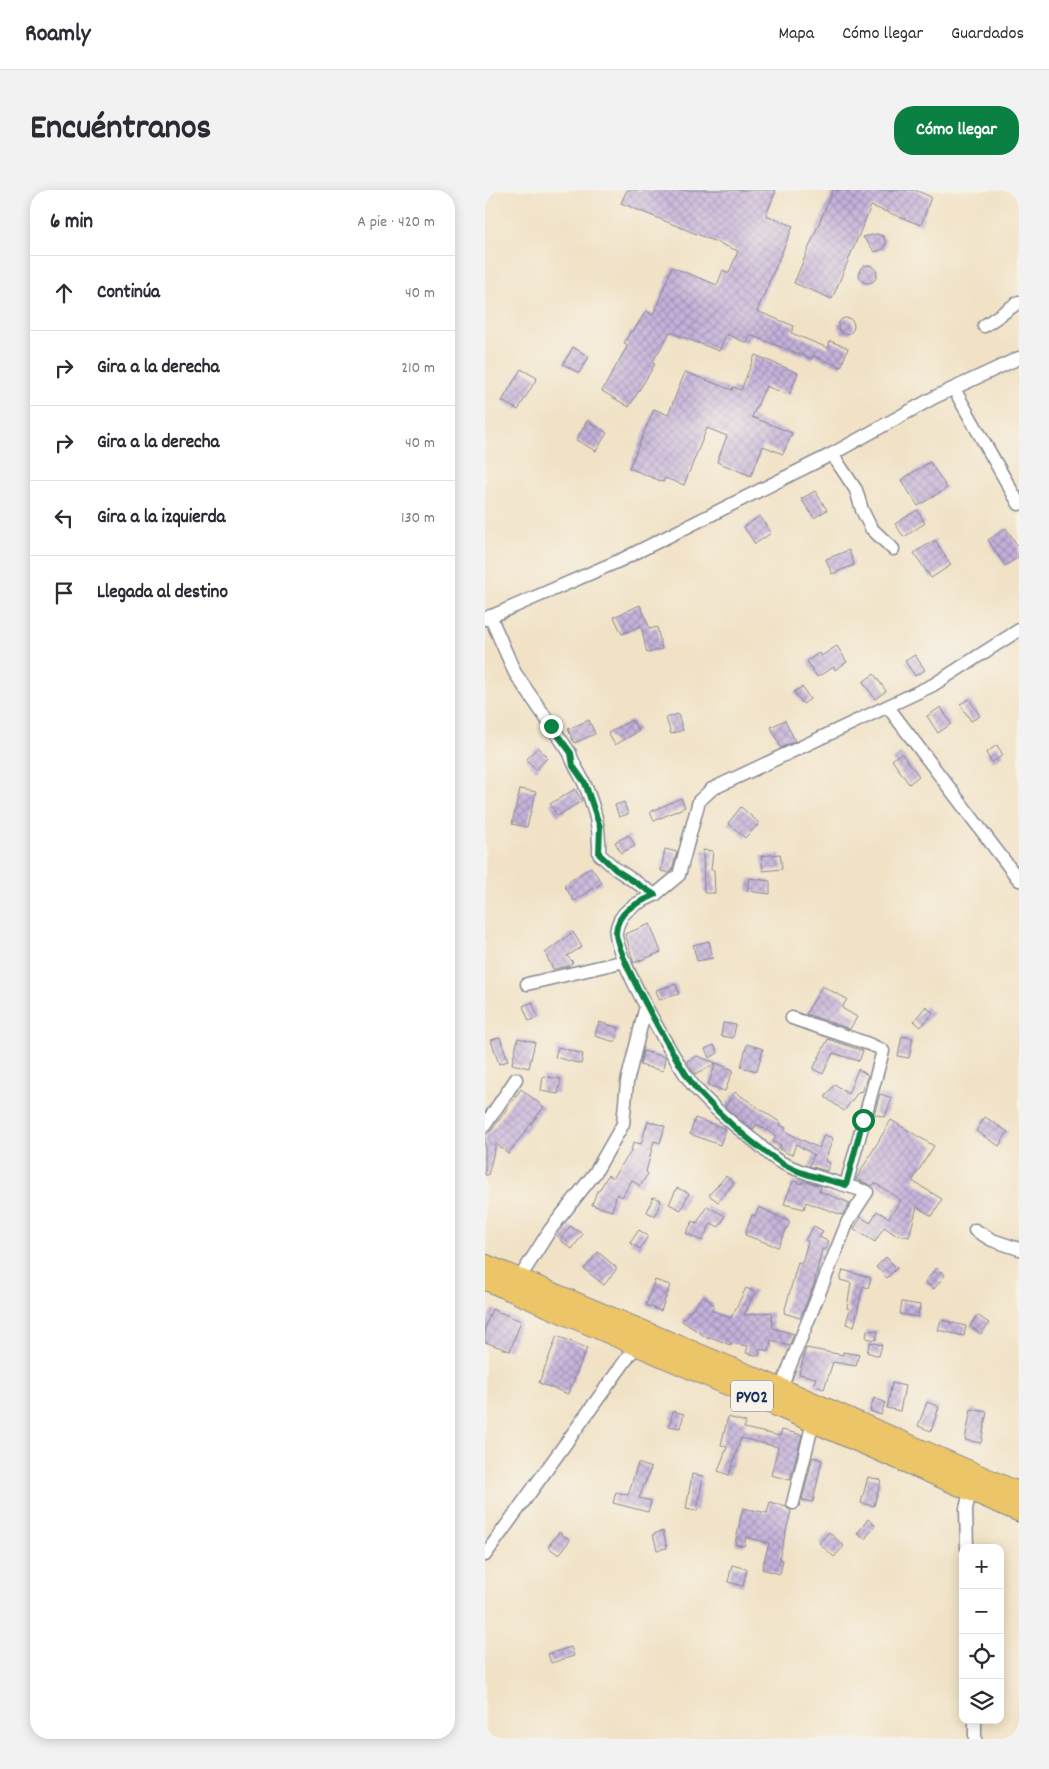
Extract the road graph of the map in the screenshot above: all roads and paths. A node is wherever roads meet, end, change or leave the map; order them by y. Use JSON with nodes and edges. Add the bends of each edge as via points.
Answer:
{"nodes":[{"id":1,"x":1019,"y":302,"type":"edge"},
{"id":2,"x":984,"y":326,"type":"dead end"},
{"id":3,"x":1019,"y":358,"type":"edge"},
{"id":4,"x":954,"y":390,"type":"junction"},
{"id":5,"x":833,"y":454,"type":"junction"},
{"id":6,"x":1019,"y":504,"type":"edge"},
{"id":7,"x":893,"y":549,"type":"dead end"},
{"id":8,"x":487,"y":618,"type":"edge"},
{"id":9,"x":1019,"y":630,"type":"edge"},
{"id":10,"x":888,"y":706,"type":"junction"},
{"id":11,"x":1019,"y":880,"type":"edge"},
{"id":12,"x":655,"y":895,"type":"junction"},
{"id":13,"x":625,"y":961,"type":"junction"},
{"id":14,"x":527,"y":984,"type":"dead end"},
{"id":15,"x":646,"y":1006,"type":"junction"},
{"id":16,"x":792,"y":1018,"type":"dead end"},
{"id":17,"x":516,"y":1078,"type":"dead end"},
{"id":18,"x":485,"y":1125,"type":"edge"},
{"id":19,"x":846,"y":1185,"type":"junction"},
{"id":20,"x":975,"y":1230,"type":"dead end"},
{"id":21,"x":1019,"y":1250,"type":"edge"},
{"id":22,"x":485,"y":1264,"type":"edge"},
{"id":23,"x":519,"y":1279,"type":"junction"},
{"id":24,"x":485,"y":1280,"type":"edge"},
{"id":25,"x":636,"y":1346,"type":"junction"},
{"id":26,"x":781,"y":1388,"type":"junction"},
{"id":27,"x":813,"y":1422,"type":"junction"},
{"id":28,"x":970,"y":1491,"type":"junction"},
{"id":29,"x":1019,"y":1492,"type":"edge"},
{"id":30,"x":793,"y":1503,"type":"dead end"},
{"id":31,"x":1019,"y":1512,"type":"edge"},
{"id":32,"x":967,"y":1544,"type":"edge"},
{"id":33,"x":485,"y":1555,"type":"edge"},
{"id":34,"x":975,"y":1724,"type":"edge"},
{"id":35,"x":975,"y":1739,"type":"edge"}],
"edges":[{"from":1,"to":2,"type":"street"},
{"from":3,"to":4,"type":"street"},
{"from":4,"to":5,"type":"street","via":[[935,397]]},
{"from":4,"to":6,"type":"street"},
{"from":5,"to":7,"type":"street","via":[[856,490],[871,528]]},
{"from":5,"to":8,"type":"street","via":[[621,560]]},
{"from":8,"to":12,"type":"street","via":[[515,673],[571,753],[573,766],[585,783],[600,827],[599,854],[616,870]]},
{"from":9,"to":10,"type":"street","via":[[933,685]]},
{"from":10,"to":11,"type":"street"},
{"from":10,"to":12,"type":"street","via":[[712,789],[699,801],[679,876]]},
{"from":12,"to":13,"type":"street","via":[[631,905],[620,920],[615,934]]},
{"from":13,"to":14,"type":"street"},
{"from":13,"to":15,"type":"street"},
{"from":15,"to":19,"type":"street","via":[[696,1090],[735,1126],[779,1162]]},
{"from":15,"to":23,"type":"street","via":[[627,1082],[623,1124],[595,1173],[550,1230]]},
{"from":16,"to":19,"type":"street","via":[[883,1051]]},
{"from":17,"to":18,"type":"street"},
{"from":19,"to":26,"type":"street","via":[[867,1192],[848,1221]]},
{"from":20,"to":21,"type":"street"},
{"from":22,"to":23,"type":"highway","number":"PY02"},
{"from":23,"to":26,"type":"highway","number":"PY02"},
{"from":24,"to":25,"type":"highway","number":"PY02"},
{"from":25,"to":27,"type":"highway","number":"PY02"},
{"from":25,"to":33,"type":"street"},
{"from":26,"to":29,"type":"highway","number":"PY02"},
{"from":27,"to":28,"type":"highway","number":"PY02"},
{"from":27,"to":30,"type":"street"},
{"from":28,"to":31,"type":"highway","number":"PY02"},
{"from":28,"to":32,"type":"street","via":[[966,1509]]},
{"from":34,"to":35,"type":"street"}]}
